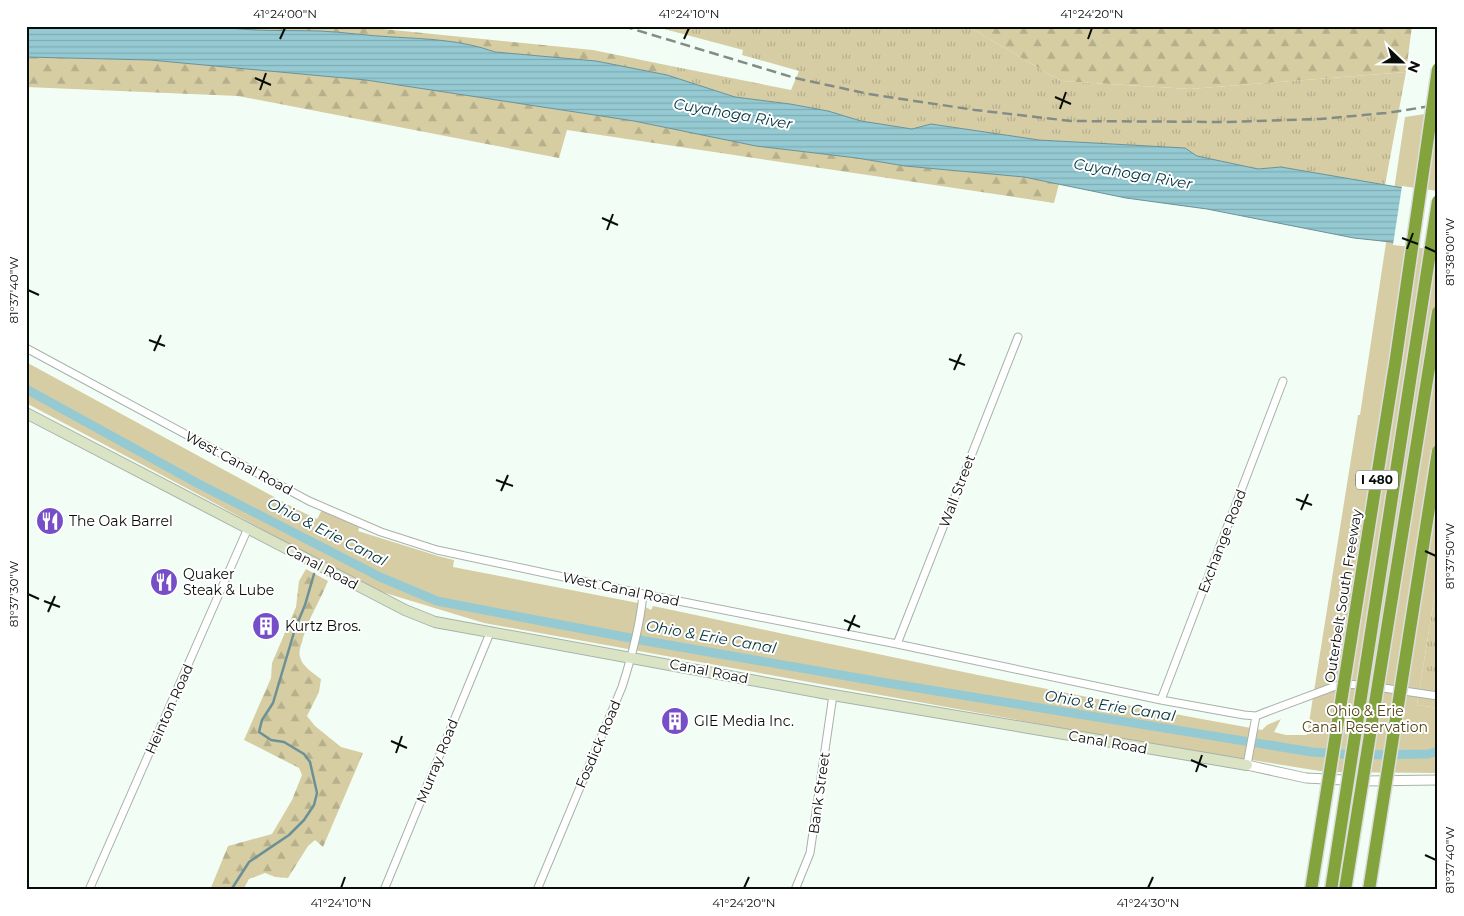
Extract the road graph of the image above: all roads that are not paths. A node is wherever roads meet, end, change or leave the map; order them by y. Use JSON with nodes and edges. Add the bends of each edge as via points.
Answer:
{"nodes":[{"id":1,"x":1438,"y":69,"type":"edge"},
{"id":2,"x":1438,"y":201,"type":"edge"},
{"id":3,"x":1438,"y":312,"type":"edge"},
{"id":4,"x":1018,"y":338,"type":"dead end"},
{"id":5,"x":26,"y":348,"type":"edge"},
{"id":6,"x":1283,"y":381,"type":"dead end"},
{"id":7,"x":26,"y":413,"type":"edge"},
{"id":8,"x":1438,"y":451,"type":"edge"},
{"id":9,"x":248,"y":528,"type":"junction"},
{"id":10,"x":643,"y":594,"type":"junction"},
{"id":11,"x":490,"y":633,"type":"junction"},
{"id":12,"x":897,"y":644,"type":"junction"},
{"id":13,"x":631,"y":657,"type":"junction"},
{"id":14,"x":833,"y":694,"type":"junction"},
{"id":15,"x":1438,"y":696,"type":"edge"},
{"id":16,"x":1161,"y":700,"type":"junction"},
{"id":17,"x":1256,"y":716,"type":"junction"},
{"id":18,"x":1247,"y":766,"type":"junction"},
{"id":19,"x":1438,"y":780,"type":"edge"},
{"id":20,"x":89,"y":890,"type":"edge"},
{"id":21,"x":384,"y":890,"type":"edge"},
{"id":22,"x":537,"y":890,"type":"edge"},
{"id":23,"x":795,"y":890,"type":"edge"},
{"id":24,"x":1311,"y":890,"type":"edge"},
{"id":25,"x":1331,"y":890,"type":"edge"},
{"id":26,"x":1345,"y":890,"type":"edge"},
{"id":27,"x":1368,"y":890,"type":"edge"}],
"edges":[{"from":1,"to":24,"type":"highway","name":"Outerbelt South Freeway","number":"I 480","bridge":true,"via":[[1396,358]]},
{"from":2,"to":25,"type":"highway","bridge":true},
{"from":3,"to":26,"type":"highway","bridge":true},
{"from":4,"to":12,"type":"street","name":"Wall Street"},
{"from":5,"to":10,"type":"street","name":"West Canal Road","via":[[293,492],[365,526],[437,550]]},
{"from":6,"to":16,"type":"street","name":"Exchange Road"},
{"from":7,"to":9,"type":"main road","name":"Canal Road"},
{"from":8,"to":27,"type":"highway","bridge":true},
{"from":9,"to":11,"type":"main road","name":"Canal Road","via":[[405,610],[436,622]]},
{"from":9,"to":20,"type":"street","name":"Heinton Road"},
{"from":10,"to":12,"type":"street","name":"West Canal Road"},
{"from":10,"to":13,"type":"street","name":"Fosdick Road"},
{"from":11,"to":13,"type":"main road","name":"Canal Road"},
{"from":11,"to":21,"type":"street","name":"Murray Road"},
{"from":12,"to":16,"type":"street","name":"West Canal Road"},
{"from":13,"to":14,"type":"main road","name":"Canal Road"},
{"from":13,"to":22,"type":"street","name":"Fosdick Road","via":[[622,687]]},
{"from":14,"to":18,"type":"main road","name":"Canal Road"},
{"from":14,"to":23,"type":"street","name":"Bank Street","via":[[810,853]]},
{"from":15,"to":17,"type":"street","name":"West Canal Road","via":[[1341,684]]},
{"from":16,"to":17,"type":"street","name":"West Canal Road"},
{"from":17,"to":18,"type":"street"},
{"from":18,"to":19,"type":"street","name":"Canal Road","via":[[1306,778]]}]}
